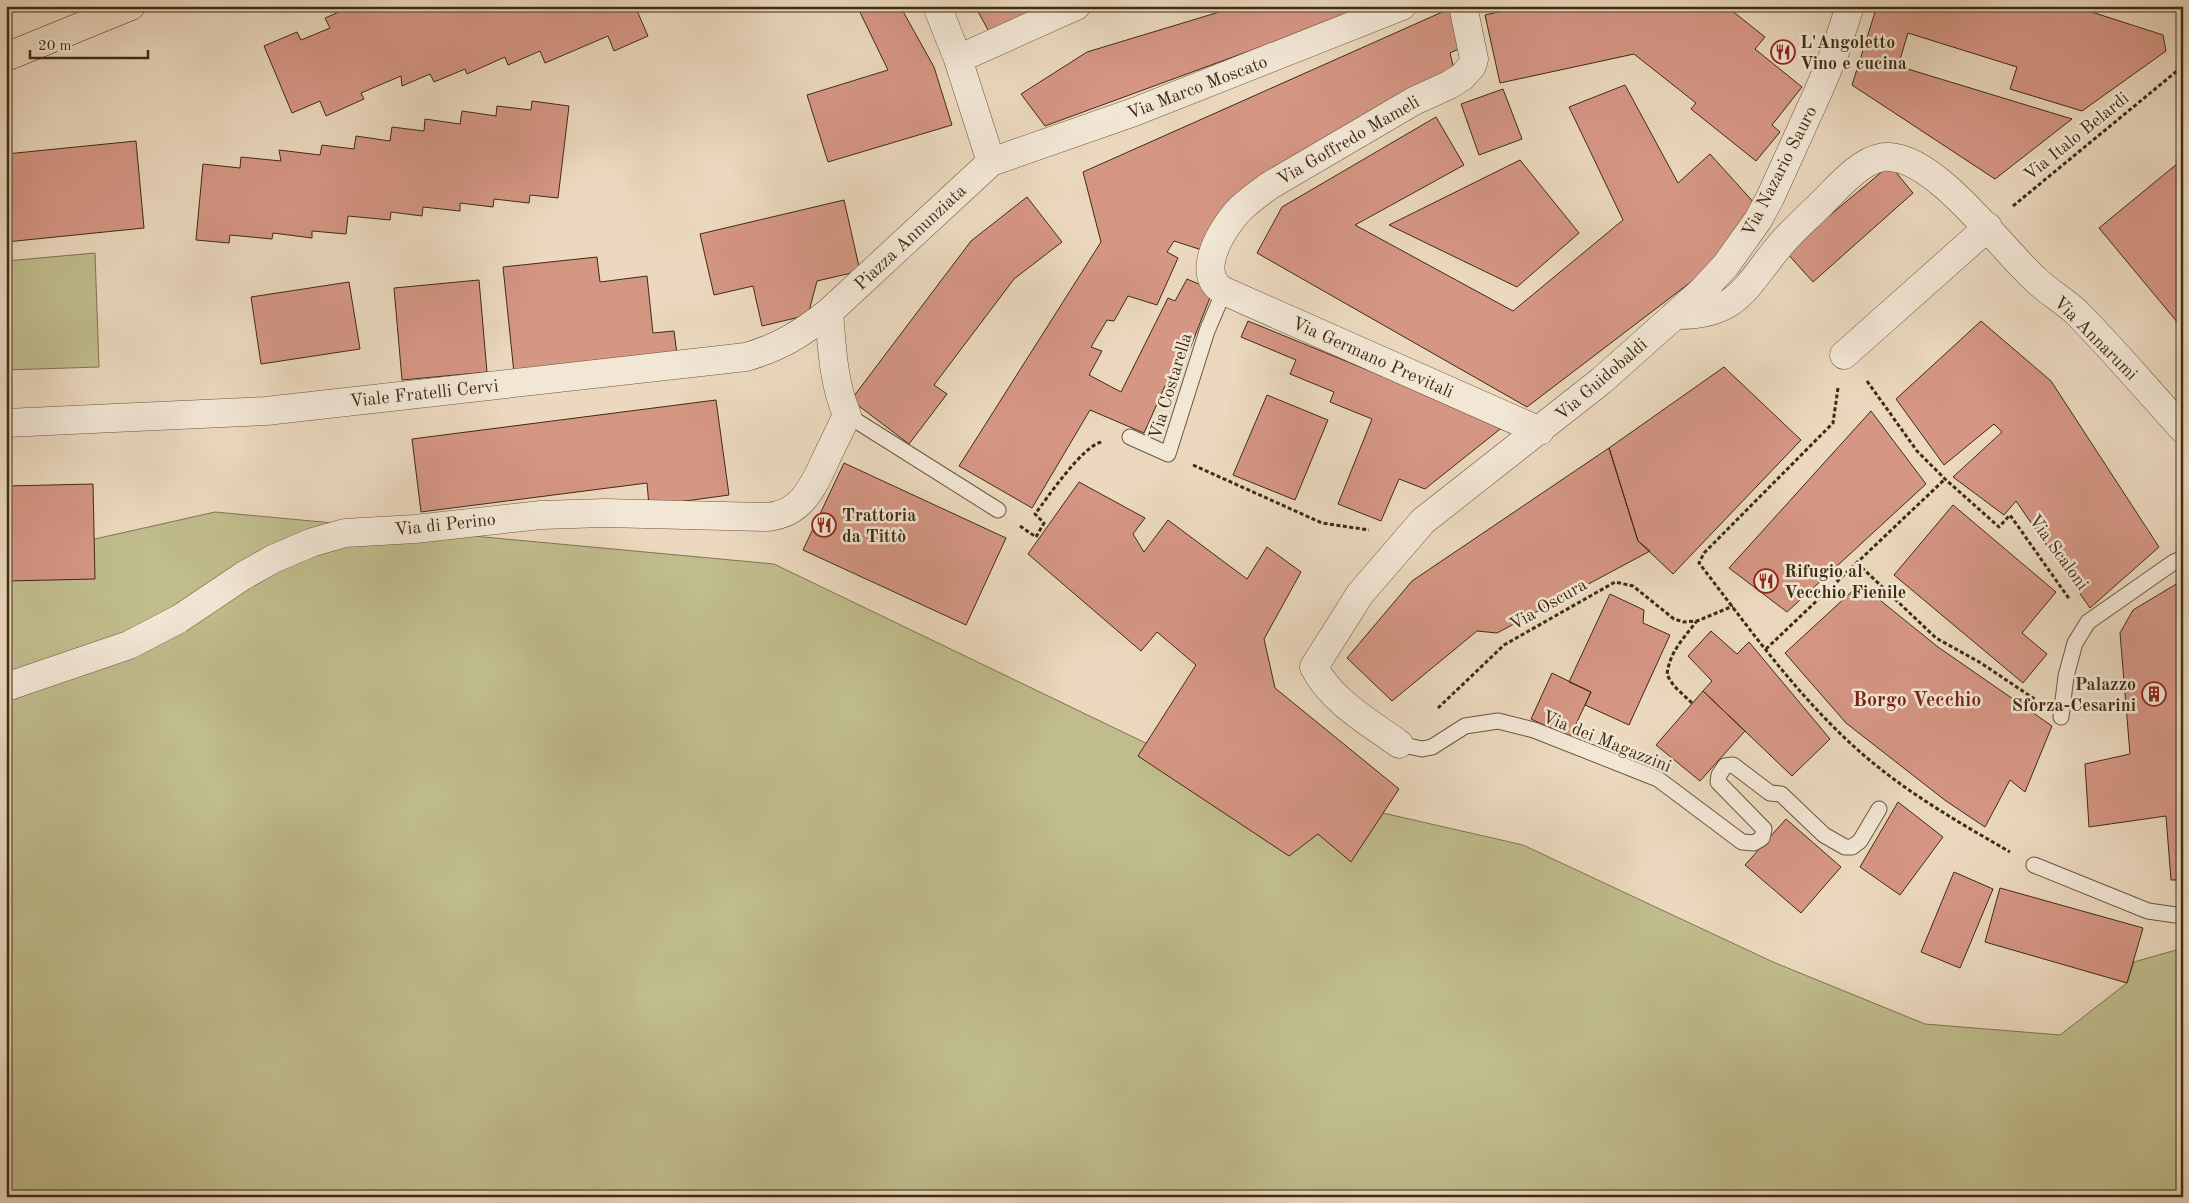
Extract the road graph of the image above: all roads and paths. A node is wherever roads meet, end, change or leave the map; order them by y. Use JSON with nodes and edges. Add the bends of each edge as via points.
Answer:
{"nodes":[{"id":1,"x":131,"y":6,"type":"edge"},
{"id":2,"x":937,"y":6,"type":"edge"},
{"id":3,"x":1076,"y":6,"type":"edge"},
{"id":4,"x":1402,"y":6,"type":"edge"},
{"id":5,"x":1463,"y":6,"type":"edge"},
{"id":6,"x":1850,"y":6,"type":"edge"},
{"id":7,"x":6,"y":57,"type":"edge"},
{"id":8,"x":958,"y":59,"type":"junction"},
{"id":9,"x":2183,"y":66,"type":"edge"},
{"id":10,"x":991,"y":162,"type":"junction"},
{"id":11,"x":1988,"y":227,"type":"junction"},
{"id":12,"x":1217,"y":285,"type":"junction"},
{"id":13,"x":829,"y":312,"type":"junction"},
{"id":14,"x":1675,"y":315,"type":"junction"},
{"id":15,"x":1844,"y":356,"type":"junction"},
{"id":16,"x":844,"y":408,"type":"junction"},
{"id":17,"x":6,"y":423,"type":"edge"},
{"id":18,"x":2183,"y":429,"type":"edge"},
{"id":19,"x":1540,"y":431,"type":"junction"},
{"id":20,"x":1130,"y":437,"type":"dead end"},
{"id":21,"x":1168,"y":454,"type":"junction"},
{"id":22,"x":1078,"y":459,"type":"dead end"},
{"id":23,"x":1945,"y":478,"type":"junction"},
{"id":24,"x":998,"y":510,"type":"joint"},
{"id":25,"x":1409,"y":536,"type":"junction"},
{"id":26,"x":2183,"y":558,"type":"edge"},
{"id":27,"x":1857,"y":563,"type":"junction"},
{"id":28,"x":1733,"y":606,"type":"junction"},
{"id":29,"x":1697,"y":621,"type":"junction"},
{"id":30,"x":2088,"y":622,"type":"junction"},
{"id":31,"x":1766,"y":649,"type":"junction"},
{"id":32,"x":6,"y":687,"type":"edge"},
{"id":33,"x":1692,"y":702,"type":"dead end"},
{"id":34,"x":2061,"y":717,"type":"joint"},
{"id":35,"x":1399,"y":744,"type":"junction"},
{"id":36,"x":1879,"y":810,"type":"dead end"},
{"id":37,"x":2034,"y":865,"type":"joint"},
{"id":38,"x":2183,"y":916,"type":"edge"}],
"edges":[{"from":1,"to":7,"type":"main road"},
{"from":2,"to":8,"type":"street"},
{"from":3,"to":8,"type":"street"},
{"from":4,"to":10,"type":"street","name":"Via Marco Moscato","via":[[1134,112]]},
{"from":5,"to":12,"type":"street","name":"Via Goffredo Mameli","via":[[1474,50],[1468,72],[1456,82],[1414,101],[1253,198],[1228,223],[1210,261]]},
{"from":6,"to":14,"type":"street","name":"Via Nazario Sauro","via":[[1818,92],[1758,220],[1726,266]]},
{"from":8,"to":10,"type":"street"},
{"from":9,"to":11,"type":"path","name":"Via Italo Belardi"},
{"from":10,"to":13,"type":"street","name":"Piazza Annunziata"},
{"from":11,"to":14,"type":"street","name":"Via Annarumi","via":[[1922,168],[1890,157],[1877,158],[1850,175],[1782,243],[1736,299],[1713,311]]},
{"from":11,"to":15,"type":"street"},
{"from":11,"to":18,"type":"street","name":"Via Annarumi","via":[[2035,280],[2075,312]]},
{"from":12,"to":19,"type":"street","name":"Via Germano Previtali"},
{"from":12,"to":21,"type":"lane","name":"Via Costarella","via":[[1207,331]]},
{"from":13,"to":16,"type":"street","via":[[833,365]]},
{"from":13,"to":17,"type":"street","name":"Viale Fratelli Cervi","via":[[785,343],[746,357],[266,411]]},
{"from":14,"to":19,"type":"street","name":"Via Guidobaldi"},
{"from":15,"to":23,"type":"path","name":"Via Scaloni","via":[[1873,388],[1917,450]]},
{"from":15,"to":28,"type":"path","via":[[1833,422],[1704,553],[1699,562]]},
{"from":16,"to":24,"type":"lane"},
{"from":16,"to":32,"type":"street","name":"Via di Perino","via":[[807,496],[793,509],[780,515],[541,515],[345,533],[273,559],[179,619],[136,641]]},
{"from":19,"to":25,"type":"street","name":"Via Guidobaldi","via":[[1441,506]]},
{"from":20,"to":21,"type":"lane","name":"Via Costarella"},
{"from":21,"to":25,"type":"path","via":[[1322,523]]},
{"from":22,"to":24,"type":"path","via":[[1035,514],[1044,524],[1036,537]]},
{"from":23,"to":27,"type":"path"},
{"from":23,"to":30,"type":"path","name":"Via Scaloni","via":[[1999,528],[2010,515],[2052,577]]},
{"from":25,"to":35,"type":"street","name":"Via Guidobaldi","via":[[1360,594],[1314,666],[1332,694]]},
{"from":26,"to":30,"type":"lane"},
{"from":27,"to":31,"type":"path"},
{"from":27,"to":34,"type":"path","via":[[1936,638]]},
{"from":28,"to":29,"type":"path","name":"Via Oscura"},
{"from":28,"to":31,"type":"path"},
{"from":29,"to":33,"type":"path","via":[[1674,649],[1667,675]]},
{"from":29,"to":35,"type":"path","name":"Via Oscura","via":[[1674,619],[1633,586],[1616,582],[1504,645]]},
{"from":30,"to":34,"type":"lane","via":[[2075,643],[2066,676]]},
{"from":31,"to":37,"type":"path","via":[[1820,713],[1860,752],[1953,819]]},
{"from":35,"to":36,"type":"lane","name":"Via dei Magazzini","via":[[1422,749],[1432,747],[1465,726],[1498,721],[1534,730],[1658,779],[1742,842],[1754,843],[1762,838],[1764,829],[1718,782],[1725,766],[1732,765],[1770,793],[1781,794],[1824,835],[1844,847],[1852,847],[1860,841]]},
{"from":37,"to":38,"type":"lane","via":[[2148,911]]}]}
